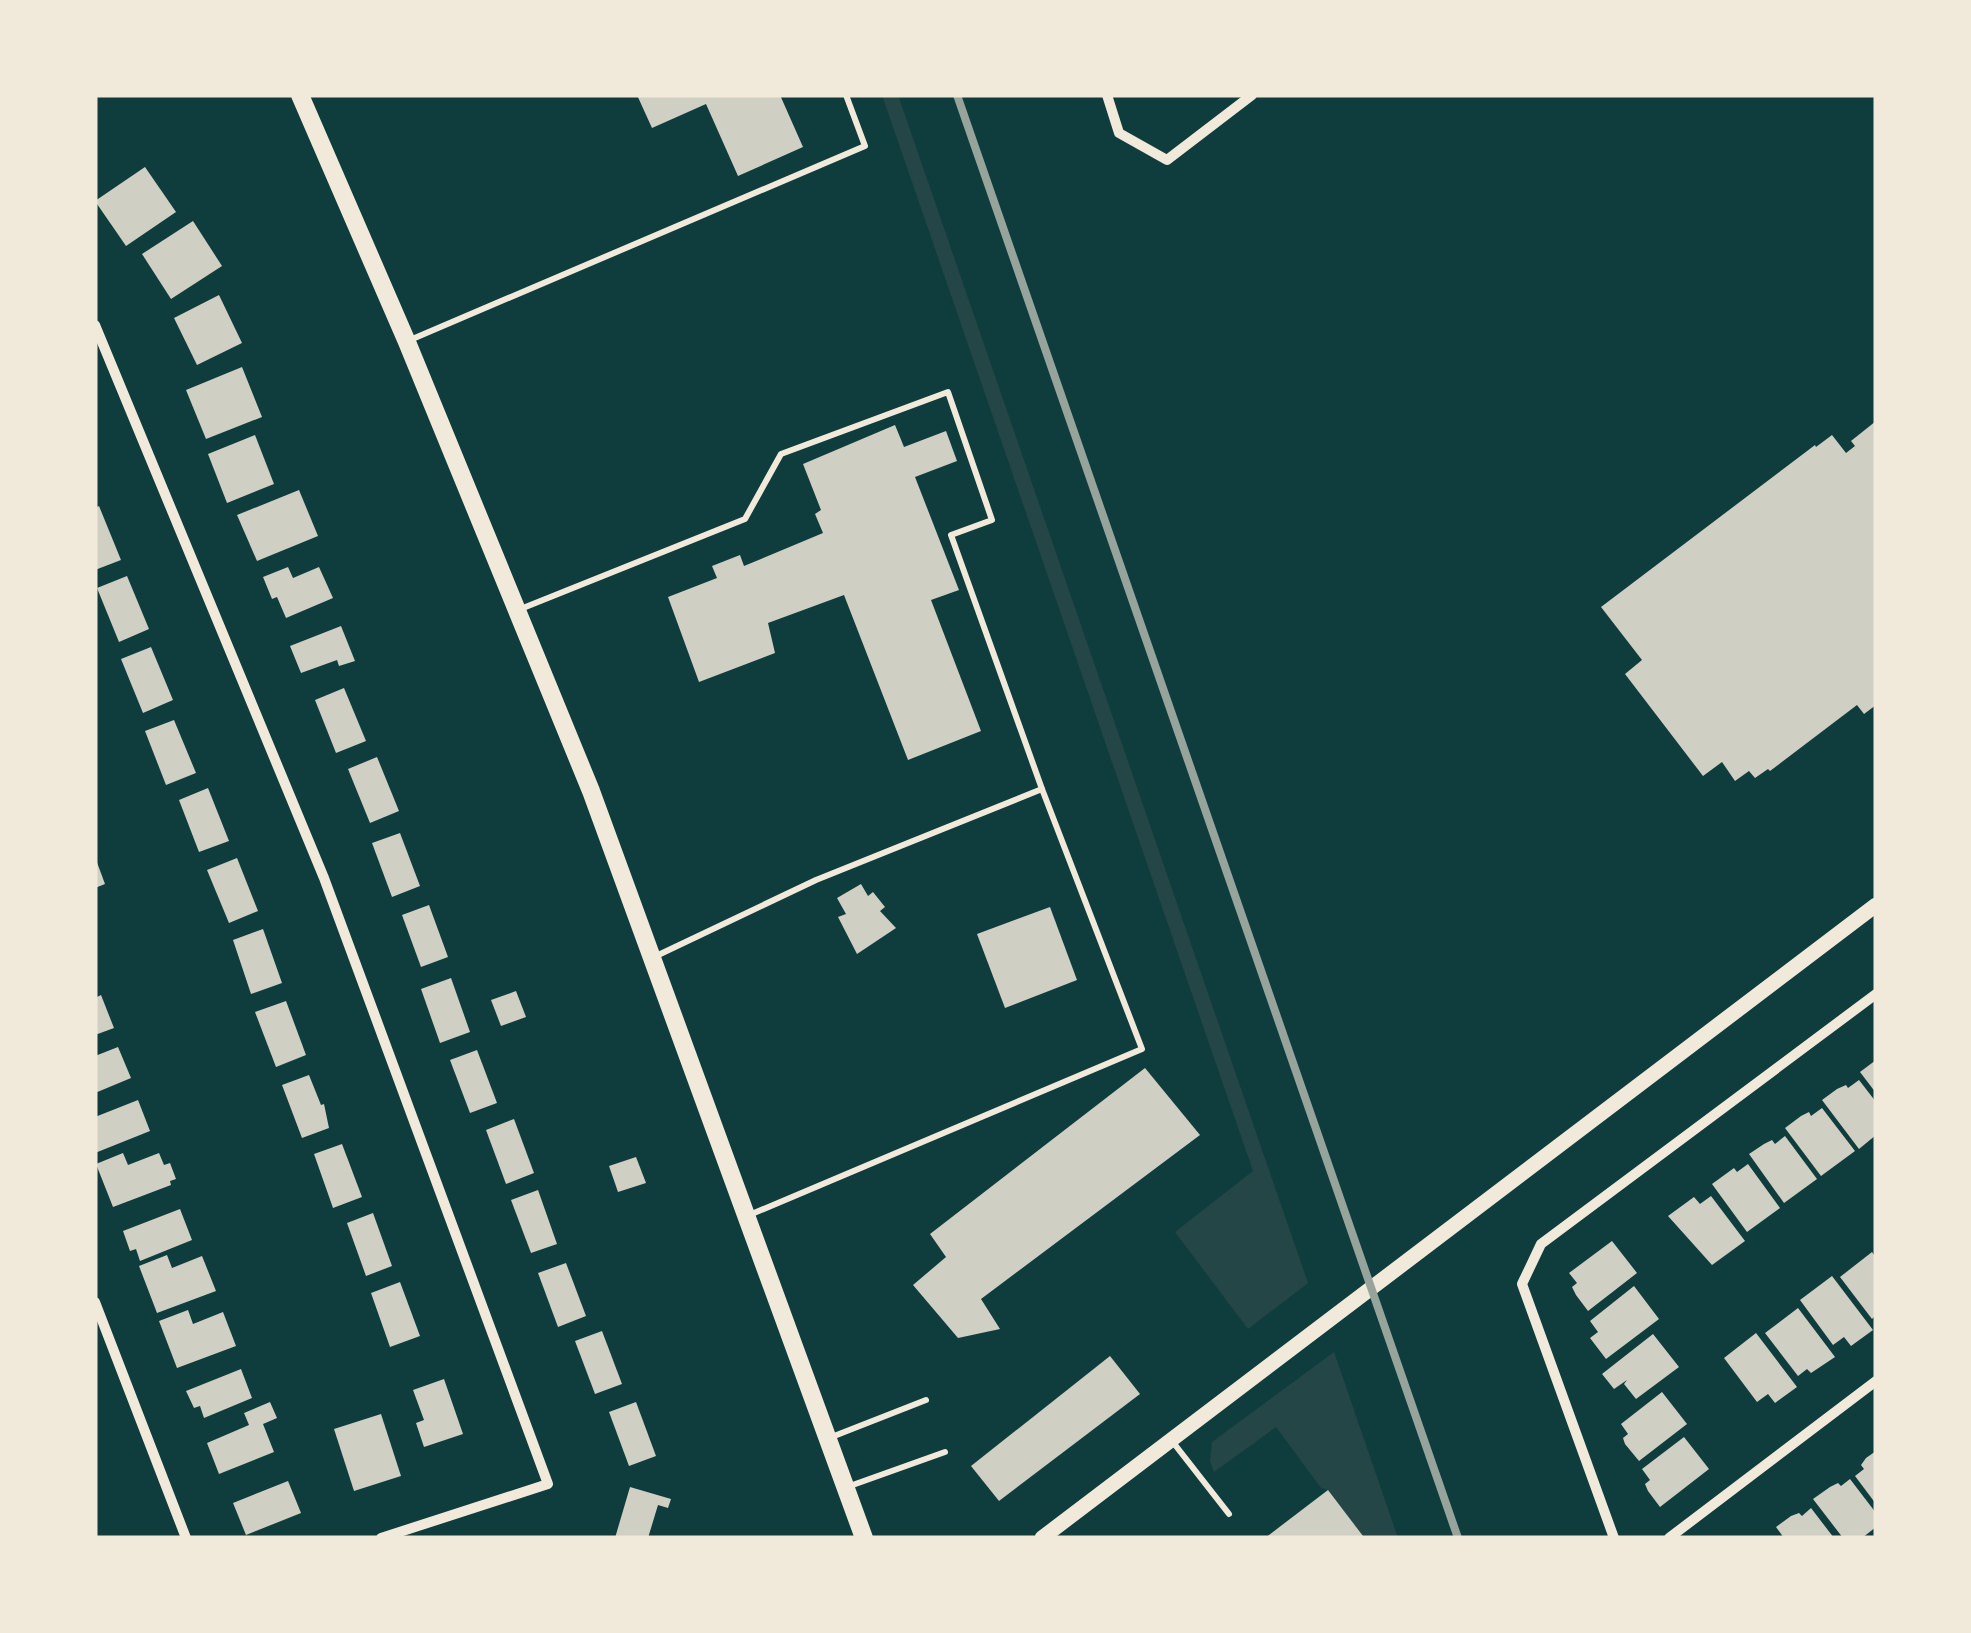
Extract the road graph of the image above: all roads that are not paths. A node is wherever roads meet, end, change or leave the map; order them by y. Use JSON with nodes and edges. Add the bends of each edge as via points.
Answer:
{"nodes":[{"id":1,"x":846,"y":95,"type":"edge"},
{"id":2,"x":1106,"y":95,"type":"edge"},
{"id":3,"x":1252,"y":95,"type":"edge"},
{"id":4,"x":304,"y":96,"type":"edge"},
{"id":5,"x":95,"y":325,"type":"edge"},
{"id":6,"x":407,"y":342,"type":"junction"},
{"id":7,"x":517,"y":610,"type":"junction"},
{"id":8,"x":1042,"y":789,"type":"junction"},
{"id":9,"x":1876,"y":906,"type":"edge"},
{"id":10,"x":652,"y":958,"type":"junction"},
{"id":11,"x":1876,"y":994,"type":"edge"},
{"id":12,"x":746,"y":1216,"type":"junction"},
{"id":13,"x":95,"y":1302,"type":"edge"},
{"id":14,"x":1876,"y":1382,"type":"edge"},
{"id":15,"x":926,"y":1400,"type":"dead end"},
{"id":16,"x":828,"y":1439,"type":"junction"},
{"id":17,"x":1171,"y":1440,"type":"junction"},
{"id":18,"x":945,"y":1452,"type":"dead end"},
{"id":19,"x":846,"y":1488,"type":"junction"},
{"id":20,"x":1228,"y":1514,"type":"dead end"},
{"id":21,"x":1062,"y":1532,"type":"edge"},
{"id":22,"x":186,"y":1538,"type":"edge"},
{"id":23,"x":380,"y":1538,"type":"edge"},
{"id":24,"x":864,"y":1538,"type":"edge"},
{"id":25,"x":1042,"y":1538,"type":"edge"},
{"id":26,"x":1614,"y":1538,"type":"edge"},
{"id":27,"x":1669,"y":1538,"type":"edge"}],
"edges":[{"from":1,"to":6,"type":"lane","via":[[864,146]]},
{"from":2,"to":3,"type":"street","via":[[1119,133],[1166,160]]},
{"from":4,"to":6,"type":"main road"},
{"from":5,"to":23,"type":"street","via":[[324,878],[548,1484]]},
{"from":6,"to":7,"type":"main road"},
{"from":7,"to":8,"type":"lane","via":[[744,519],[781,454],[948,392],[992,520],[951,535]]},
{"from":7,"to":10,"type":"main road"},
{"from":8,"to":10,"type":"lane","via":[[816,880]]},
{"from":8,"to":12,"type":"lane","via":[[1142,1049]]},
{"from":9,"to":17,"type":"street"},
{"from":10,"to":12,"type":"main road"},
{"from":11,"to":26,"type":"street","via":[[1541,1244],[1522,1284]]},
{"from":12,"to":16,"type":"main road"},
{"from":13,"to":22,"type":"street"},
{"from":14,"to":27,"type":"street"},
{"from":15,"to":16,"type":"lane"},
{"from":16,"to":19,"type":"main road"},
{"from":17,"to":20,"type":"lane"},
{"from":17,"to":21,"type":"street"},
{"from":18,"to":19,"type":"lane"},
{"from":19,"to":24,"type":"main road"},
{"from":21,"to":25,"type":"street"}]}
